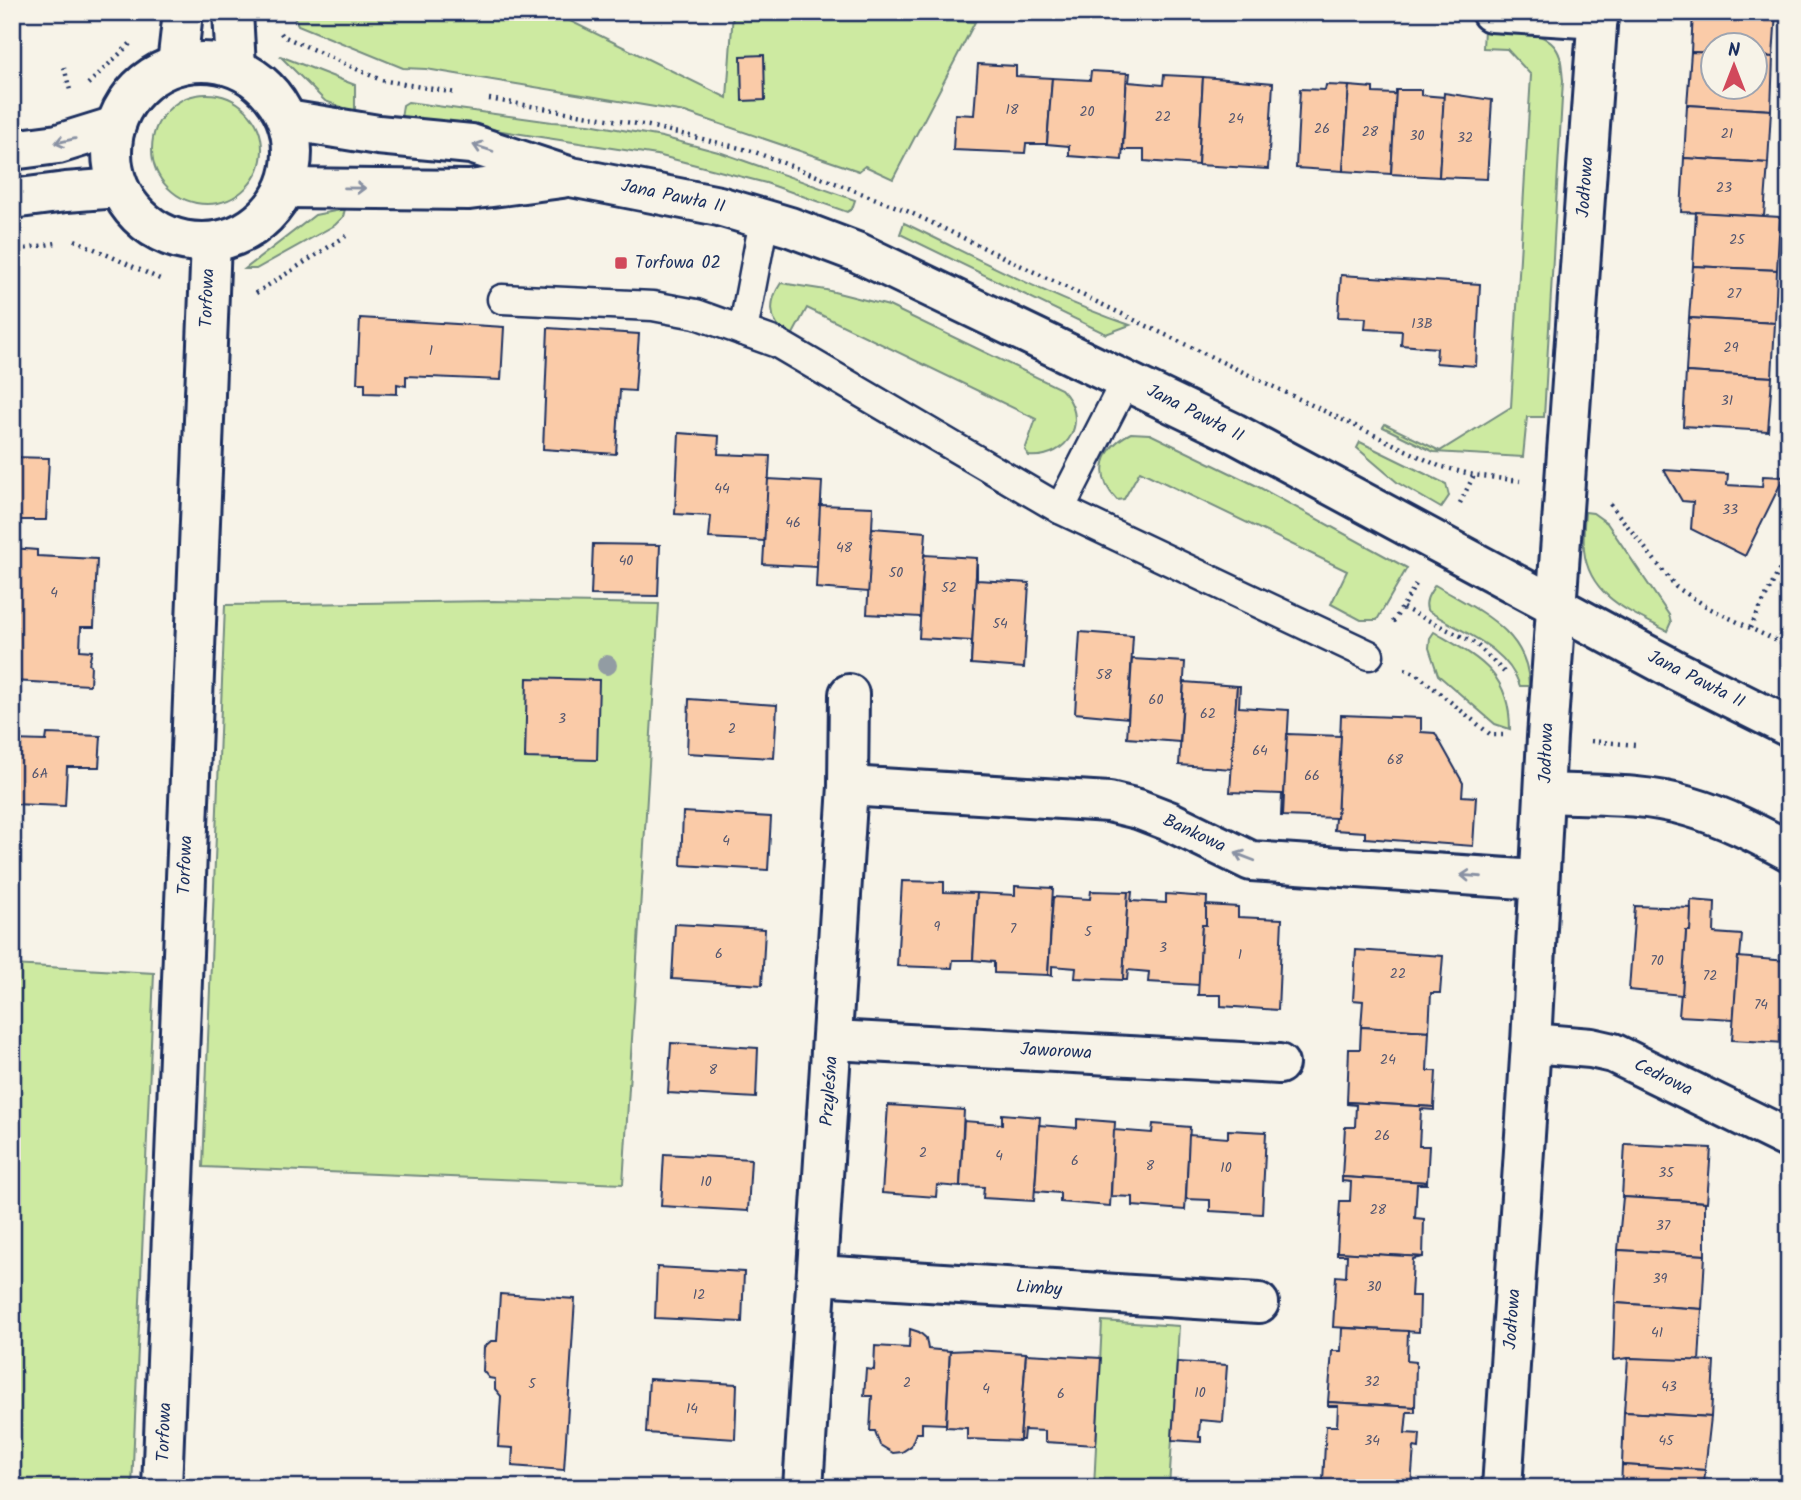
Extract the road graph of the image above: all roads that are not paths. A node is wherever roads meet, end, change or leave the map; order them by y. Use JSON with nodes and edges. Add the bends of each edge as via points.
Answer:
{"nodes":[{"id":1,"x":183,"y":12,"type":"edge"},
{"id":2,"x":233,"y":12,"type":"edge"},
{"id":3,"x":1491,"y":12,"type":"edge"},
{"id":4,"x":1598,"y":15,"type":"edge"},
{"id":5,"x":177,"y":65,"type":"junction"},
{"id":6,"x":236,"y":67,"type":"junction"},
{"id":7,"x":287,"y":120,"type":"junction"},
{"id":8,"x":116,"y":126,"type":"junction"},
{"id":9,"x":12,"y":150,"type":"edge"},
{"id":10,"x":571,"y":177,"type":"junction"},
{"id":11,"x":286,"y":187,"type":"junction"},
{"id":12,"x":118,"y":188,"type":"junction"},
{"id":13,"x":12,"y":199,"type":"edge"},
{"id":14,"x":764,"y":220,"type":"junction"},
{"id":15,"x":211,"y":242,"type":"junction"},
{"id":16,"x":502,"y":299,"type":"dead end"},
{"id":17,"x":743,"y":331,"type":"junction"},
{"id":18,"x":1126,"y":380,"type":"junction"},
{"id":19,"x":1060,"y":509,"type":"junction"},
{"id":20,"x":1558,"y":608,"type":"junction"},
{"id":21,"x":1369,"y":655,"type":"road end"},
{"id":22,"x":849,"y":694,"type":"dead end"},
{"id":23,"x":1789,"y":727,"type":"edge"},
{"id":24,"x":848,"y":786,"type":"junction"},
{"id":25,"x":1546,"y":793,"type":"junction"},
{"id":26,"x":1789,"y":851,"type":"edge"},
{"id":27,"x":1539,"y":880,"type":"junction"},
{"id":28,"x":833,"y":1040,"type":"junction"},
{"id":29,"x":1531,"y":1043,"type":"junction"},
{"id":30,"x":1279,"y":1064,"type":"dead end"},
{"id":31,"x":1789,"y":1139,"type":"edge"},
{"id":32,"x":818,"y":1275,"type":"junction"},
{"id":33,"x":1259,"y":1303,"type":"dead end"},
{"id":34,"x":162,"y":1488,"type":"edge"},
{"id":35,"x":803,"y":1488,"type":"edge"},
{"id":36,"x":1502,"y":1488,"type":"edge"}],
"edges":[{"from":1,"to":5,"type":"street"},
{"from":2,"to":6,"type":"street"},
{"from":3,"to":4,"type":"street"},
{"from":4,"to":20,"type":"street","name":"Jodłowa"},
{"from":5,"to":6,"type":"street","via":[[208,62]]},
{"from":5,"to":8,"type":"street","via":[[149,79],[127,101]]},
{"from":6,"to":7,"type":"street","via":[[262,84]]},
{"from":10,"to":7,"type":"street","name":"Jana Pawła II","one_way":true,"via":[[471,144]]},
{"from":7,"to":11,"type":"street","via":[[292,155]]},
{"from":8,"to":9,"type":"street","one_way":true,"via":[[58,144]]},
{"from":8,"to":12,"type":"street","via":[[112,162]]},
{"from":11,"to":10,"type":"street","name":"Jana Pawła II","one_way":true,"via":[[469,190]]},
{"from":10,"to":14,"type":"street","name":"Jana Pawła II","via":[[678,197]]},
{"from":11,"to":15,"type":"street","via":[[265,217],[240,234]]},
{"from":12,"to":13,"type":"street"},
{"from":12,"to":15,"type":"street","via":[[128,205],[155,230]]},
{"from":14,"to":17,"type":"lane"},
{"from":14,"to":18,"type":"street","name":"Jana Pawła II","via":[[859,253]]},
{"from":15,"to":34,"type":"street","name":"Torfowa"},
{"from":16,"to":17,"type":"lane","via":[[653,306],[696,314]]},
{"from":17,"to":19,"type":"lane","via":[[777,343]]},
{"from":18,"to":19,"type":"lane"},
{"from":18,"to":20,"type":"street","name":"Jana Pawła II","via":[[1234,433]]},
{"from":19,"to":21,"type":"lane"},
{"from":20,"to":23,"type":"street","name":"Jana Pawła II"},
{"from":20,"to":25,"type":"street","name":"Jodłowa"},
{"from":22,"to":24,"type":"street","name":"Przyleśna"},
{"from":27,"to":24,"type":"street","name":"Bankowa","one_way":true,"via":[[1251,861],[1169,821],[1109,802]]},
{"from":24,"to":28,"type":"street","name":"Przyleśna"},
{"from":25,"to":26,"type":"street","via":[[1634,796],[1688,806]]},
{"from":25,"to":27,"type":"street","name":"Jodłowa"},
{"from":27,"to":29,"type":"street","name":"Jodłowa"},
{"from":28,"to":30,"type":"street","name":"Jaworowa"},
{"from":28,"to":32,"type":"street","name":"Przyleśna"},
{"from":29,"to":31,"type":"street","name":"Cedrowa","via":[[1613,1053]]},
{"from":29,"to":36,"type":"street","name":"Jodłowa"},
{"from":32,"to":33,"type":"street","name":"Limby"},
{"from":32,"to":35,"type":"street","name":"Przyleśna"}]}
